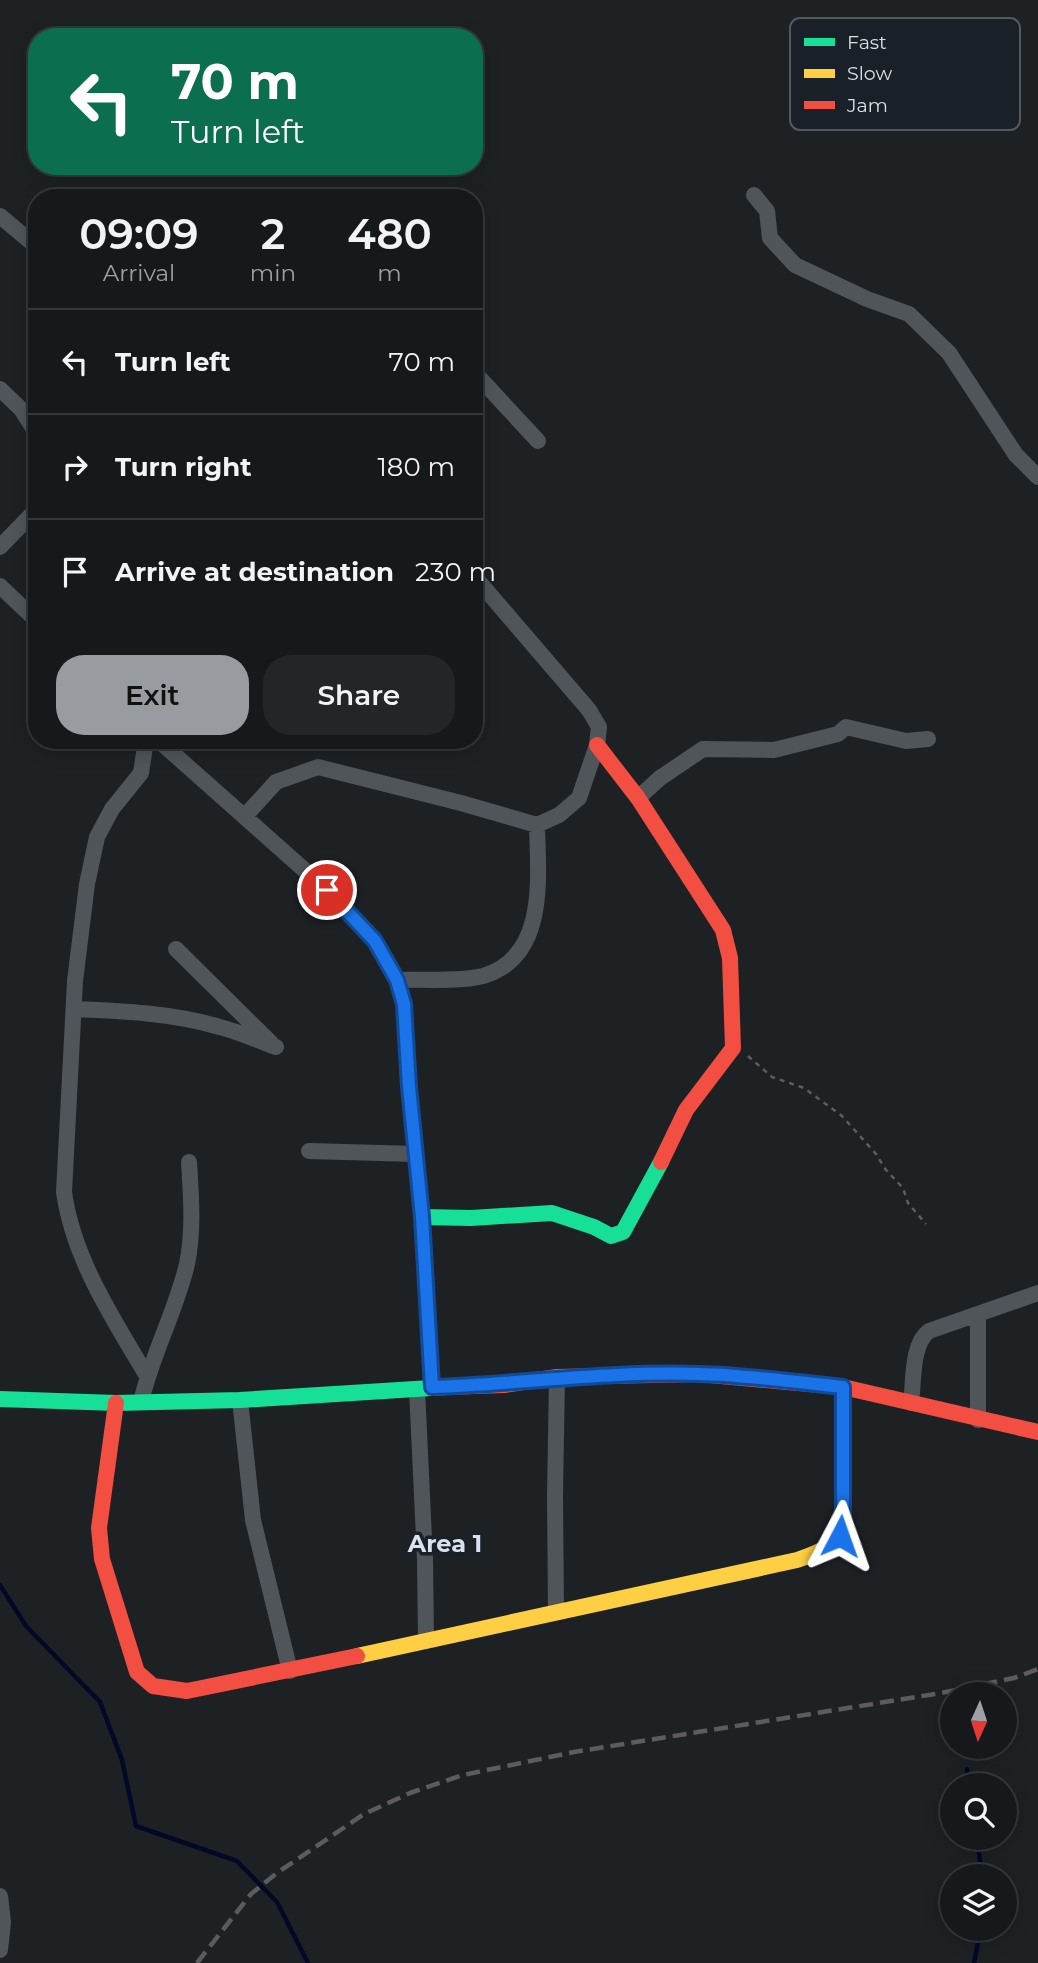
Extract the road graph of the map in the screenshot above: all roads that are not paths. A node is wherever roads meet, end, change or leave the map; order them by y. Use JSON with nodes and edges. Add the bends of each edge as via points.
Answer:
{"nodes":[{"id":1,"x":754,"y":195,"type":"dead end"},
{"id":2,"x":0,"y":216,"type":"edge"},
{"id":3,"x":28,"y":239,"type":"edge"},
{"id":4,"x":483,"y":382,"type":"edge"},
{"id":5,"x":0,"y":390,"type":"edge"},
{"id":6,"x":28,"y":419,"type":"edge"},
{"id":7,"x":538,"y":441,"type":"dead end"},
{"id":8,"x":1038,"y":477,"type":"edge"},
{"id":9,"x":28,"y":518,"type":"edge"},
{"id":10,"x":0,"y":547,"type":"edge"},
{"id":11,"x":0,"y":586,"type":"edge"},
{"id":12,"x":483,"y":586,"type":"edge"},
{"id":13,"x":28,"y":612,"type":"edge"},
{"id":14,"x":928,"y":739,"type":"dead end"},
{"id":15,"x":597,"y":746,"type":"junction"},
{"id":16,"x":145,"y":749,"type":"edge"},
{"id":17,"x":168,"y":749,"type":"edge"},
{"id":18,"x":638,"y":799,"type":"junction"},
{"id":19,"x":245,"y":816,"type":"junction"},
{"id":20,"x":537,"y":825,"type":"junction"},
{"id":21,"x":176,"y":949,"type":"dead end"},
{"id":22,"x":397,"y":980,"type":"junction"},
{"id":23,"x":74,"y":1009,"type":"junction"},
{"id":24,"x":309,"y":1151,"type":"dead end"},
{"id":25,"x":416,"y":1154,"type":"junction"},
{"id":26,"x":189,"y":1162,"type":"dead end"},
{"id":27,"x":422,"y":1217,"type":"junction"},
{"id":28,"x":1038,"y":1293,"type":"edge"},
{"id":29,"x":978,"y":1314,"type":"junction"},
{"id":30,"x":147,"y":1376,"type":"junction"},
{"id":31,"x":557,"y":1377,"type":"junction"},
{"id":32,"x":843,"y":1387,"type":"junction"},
{"id":33,"x":424,"y":1388,"type":"junction"},
{"id":34,"x":0,"y":1399,"type":"edge"},
{"id":35,"x":240,"y":1400,"type":"junction"},
{"id":36,"x":141,"y":1402,"type":"junction"},
{"id":37,"x":116,"y":1403,"type":"junction"},
{"id":38,"x":911,"y":1403,"type":"junction"},
{"id":39,"x":978,"y":1420,"type":"junction"},
{"id":40,"x":1038,"y":1432,"type":"edge"},
{"id":41,"x":556,"y":1612,"type":"junction"},
{"id":42,"x":426,"y":1641,"type":"junction"},
{"id":43,"x":290,"y":1671,"type":"junction"},
{"id":44,"x":0,"y":1896,"type":"edge"},
{"id":45,"x":0,"y":1951,"type":"edge"}],
"edges":[{"from":1,"to":8,"type":"street","via":[[767,211],[770,238],[794,265],[909,313],[942,345],[1016,455]]},
{"from":2,"to":3,"type":"street"},
{"from":4,"to":7,"type":"street"},
{"from":5,"to":6,"type":"street"},
{"from":9,"to":10,"type":"street"},
{"from":11,"to":13,"type":"street"},
{"from":12,"to":15,"type":"street","via":[[589,710],[599,727]]},
{"from":14,"to":18,"type":"street","via":[[906,741],[846,727],[838,734],[774,750],[703,749]]},
{"from":15,"to":18,"type":"street"},
{"from":15,"to":20,"type":"street","via":[[579,798],[559,816]]},
{"from":16,"to":23,"type":"street","via":[[141,773],[112,809],[97,837],[87,884]]},
{"from":17,"to":19,"type":"street"},
{"from":18,"to":27,"type":"street","via":[[728,943],[733,1048],[686,1110],[623,1232],[611,1236],[552,1213]]},
{"from":19,"to":20,"type":"street","via":[[276,782],[318,767]]},
{"from":19,"to":22,"type":"street","via":[[375,941]]},
{"from":20,"to":22,"type":"street","via":[[536,911],[524,943],[513,957],[498,970],[481,976]]},
{"from":21,"to":23,"type":"street","via":[[276,1047],[174,1017]]},
{"from":22,"to":25,"type":"street","via":[[404,1004]]},
{"from":23,"to":30,"type":"street","via":[[64,1162],[68,1219],[102,1297]]},
{"from":24,"to":25,"type":"street"},
{"from":25,"to":27,"type":"street"},
{"from":26,"to":30,"type":"street","via":[[193,1223],[187,1261]]},
{"from":27,"to":33,"type":"street"},
{"from":28,"to":29,"type":"street"},
{"from":29,"to":38,"type":"street","via":[[923,1335]]},
{"from":29,"to":39,"type":"street"},
{"from":30,"to":36,"type":"street"},
{"from":31,"to":32,"type":"street","via":[[699,1374]]},
{"from":31,"to":33,"type":"street","via":[[504,1385]]},
{"from":31,"to":41,"type":"street"},
{"from":32,"to":38,"type":"street"},
{"from":32,"to":41,"type":"street","via":[[843,1521],[831,1548],[797,1560]]},
{"from":33,"to":35,"type":"street"},
{"from":33,"to":42,"type":"street"},
{"from":34,"to":37,"type":"street"},
{"from":35,"to":36,"type":"street"},
{"from":35,"to":43,"type":"street","via":[[253,1520]]},
{"from":36,"to":37,"type":"street"},
{"from":37,"to":43,"type":"street","via":[[99,1528],[102,1559],[137,1672],[153,1686],[187,1691]]},
{"from":38,"to":39,"type":"street"},
{"from":39,"to":40,"type":"street"},
{"from":41,"to":42,"type":"street"},
{"from":42,"to":43,"type":"street"},
{"from":44,"to":45,"type":"street"}]}
